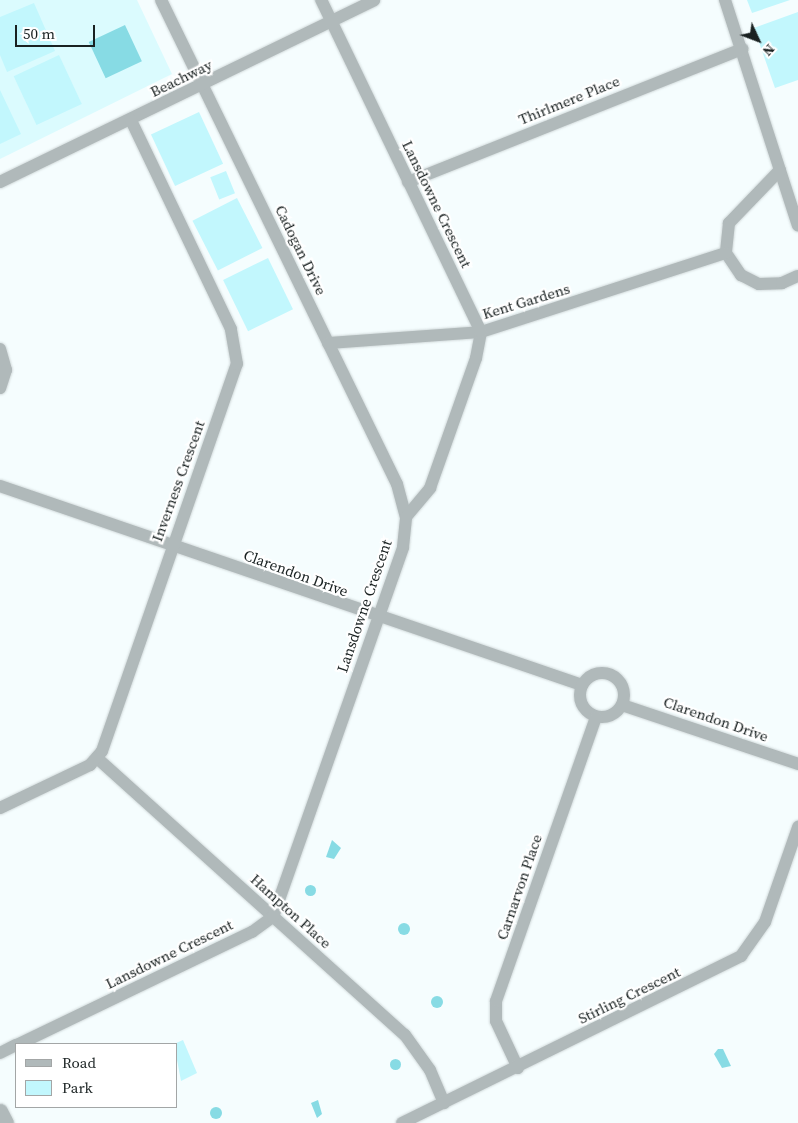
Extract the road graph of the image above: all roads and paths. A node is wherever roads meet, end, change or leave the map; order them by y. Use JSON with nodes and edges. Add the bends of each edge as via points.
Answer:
{"nodes":[{"id":1,"x":161,"y":0,"type":"edge"},
{"id":2,"x":321,"y":0,"type":"edge"},
{"id":3,"x":374,"y":0,"type":"edge"},
{"id":4,"x":724,"y":0,"type":"edge"},
{"id":5,"x":332,"y":23,"type":"junction"},
{"id":6,"x":742,"y":49,"type":"junction"},
{"id":7,"x":201,"y":86,"type":"junction"},
{"id":8,"x":131,"y":120,"type":"junction"},
{"id":9,"x":780,"y":170,"type":"junction"},
{"id":10,"x":0,"y":182,"type":"edge"},
{"id":11,"x":408,"y":182,"type":"junction"},
{"id":12,"x":798,"y":226,"type":"edge"},
{"id":13,"x":726,"y":253,"type":"junction"},
{"id":14,"x":798,"y":276,"type":"edge"},
{"id":15,"x":481,"y":332,"type":"junction"},
{"id":16,"x":328,"y":343,"type":"junction"},
{"id":17,"x":0,"y":349,"type":"edge"},
{"id":18,"x":0,"y":388,"type":"edge"},
{"id":19,"x":0,"y":486,"type":"edge"},
{"id":20,"x":406,"y":517,"type":"junction"},
{"id":21,"x":172,"y":547,"type":"junction"},
{"id":22,"x":380,"y":617,"type":"junction"},
{"id":23,"x":582,"y":685,"type":"junction"},
{"id":24,"x":622,"y":705,"type":"junction"},
{"id":25,"x":596,"y":717,"type":"junction"},
{"id":26,"x":97,"y":758,"type":"junction"},
{"id":27,"x":798,"y":764,"type":"edge"},
{"id":28,"x":0,"y":808,"type":"edge"},
{"id":29,"x":798,"y":827,"type":"edge"},
{"id":30,"x":273,"y":917,"type":"junction"},
{"id":31,"x":21,"y":1043,"type":"edge"},
{"id":32,"x":15,"y":1046,"type":"edge"},
{"id":33,"x":0,"y":1053,"type":"edge"},
{"id":34,"x":518,"y":1068,"type":"junction"},
{"id":35,"x":444,"y":1103,"type":"junction"},
{"id":36,"x":0,"y":1111,"type":"edge"},
{"id":37,"x":6,"y":1123,"type":"edge"},
{"id":38,"x":402,"y":1123,"type":"edge"}],
"edges":[{"from":1,"to":7,"type":"street","name":"Cadogan Drive"},
{"from":2,"to":5,"type":"street","name":"Lansdowne Crescent"},
{"from":3,"to":5,"type":"street","name":"Beachway"},
{"from":4,"to":6,"type":"street"},
{"from":5,"to":7,"type":"street","name":"Beachway"},
{"from":5,"to":11,"type":"street","name":"Lansdowne Crescent"},
{"from":6,"to":9,"type":"street"},
{"from":6,"to":11,"type":"street","name":"Thirlmere Place"},
{"from":7,"to":8,"type":"street","name":"Beachway"},
{"from":7,"to":16,"type":"street","name":"Cadogan Drive"},
{"from":8,"to":10,"type":"street","name":"Beachway"},
{"from":8,"to":21,"type":"street","name":"Inverness Crescent","via":[[238,351]]},
{"from":9,"to":12,"type":"street"},
{"from":9,"to":13,"type":"street","via":[[729,223]]},
{"from":11,"to":15,"type":"street","name":"Lansdowne Crescent"},
{"from":13,"to":14,"type":"street","via":[[741,275],[758,284],[782,283]]},
{"from":13,"to":15,"type":"street","name":"Kent Gardens"},
{"from":15,"to":16,"type":"street","name":"Kent Gardens"},
{"from":15,"to":20,"type":"street","via":[[430,488]]},
{"from":16,"to":20,"type":"street","name":"Cadogan Drive","via":[[397,484]]},
{"from":17,"to":18,"type":"street","via":[[6,370]]},
{"from":19,"to":21,"type":"street","name":"Clarendon Drive"},
{"from":20,"to":22,"type":"street","name":"Lansdowne Crescent","via":[[403,547]]},
{"from":21,"to":22,"type":"street","name":"Clarendon Drive"},
{"from":21,"to":26,"type":"street","name":"Inverness Crescent"},
{"from":22,"to":23,"type":"street","name":"Clarendon Drive"},
{"from":22,"to":30,"type":"street","name":"Lansdowne Crescent"},
{"from":23,"to":24,"type":"street","via":[[601,673],[616,677],[624,690]]},
{"from":23,"to":25,"type":"street","via":[[583,708]]},
{"from":24,"to":25,"type":"street","via":[[611,716]]},
{"from":24,"to":27,"type":"street","name":"Clarendon Drive"},
{"from":25,"to":34,"type":"street","name":"Carnarvon Place","via":[[496,1001],[496,1021]]},
{"from":26,"to":28,"type":"street"},
{"from":26,"to":30,"type":"street","name":"Hampton Place"},
{"from":29,"to":34,"type":"street","name":"Stirling Crescent","via":[[765,922],[740,956]]},
{"from":30,"to":31,"type":"street","name":"Lansdowne Crescent","via":[[245,936]]},
{"from":30,"to":35,"type":"street","name":"Hampton Place","via":[[405,1035],[430,1070]]},
{"from":32,"to":33,"type":"street","name":"Lansdowne Crescent"},
{"from":34,"to":35,"type":"street","name":"Stirling Crescent"},
{"from":35,"to":38,"type":"street","name":"Stirling Crescent"},
{"from":36,"to":37,"type":"street"}]}
